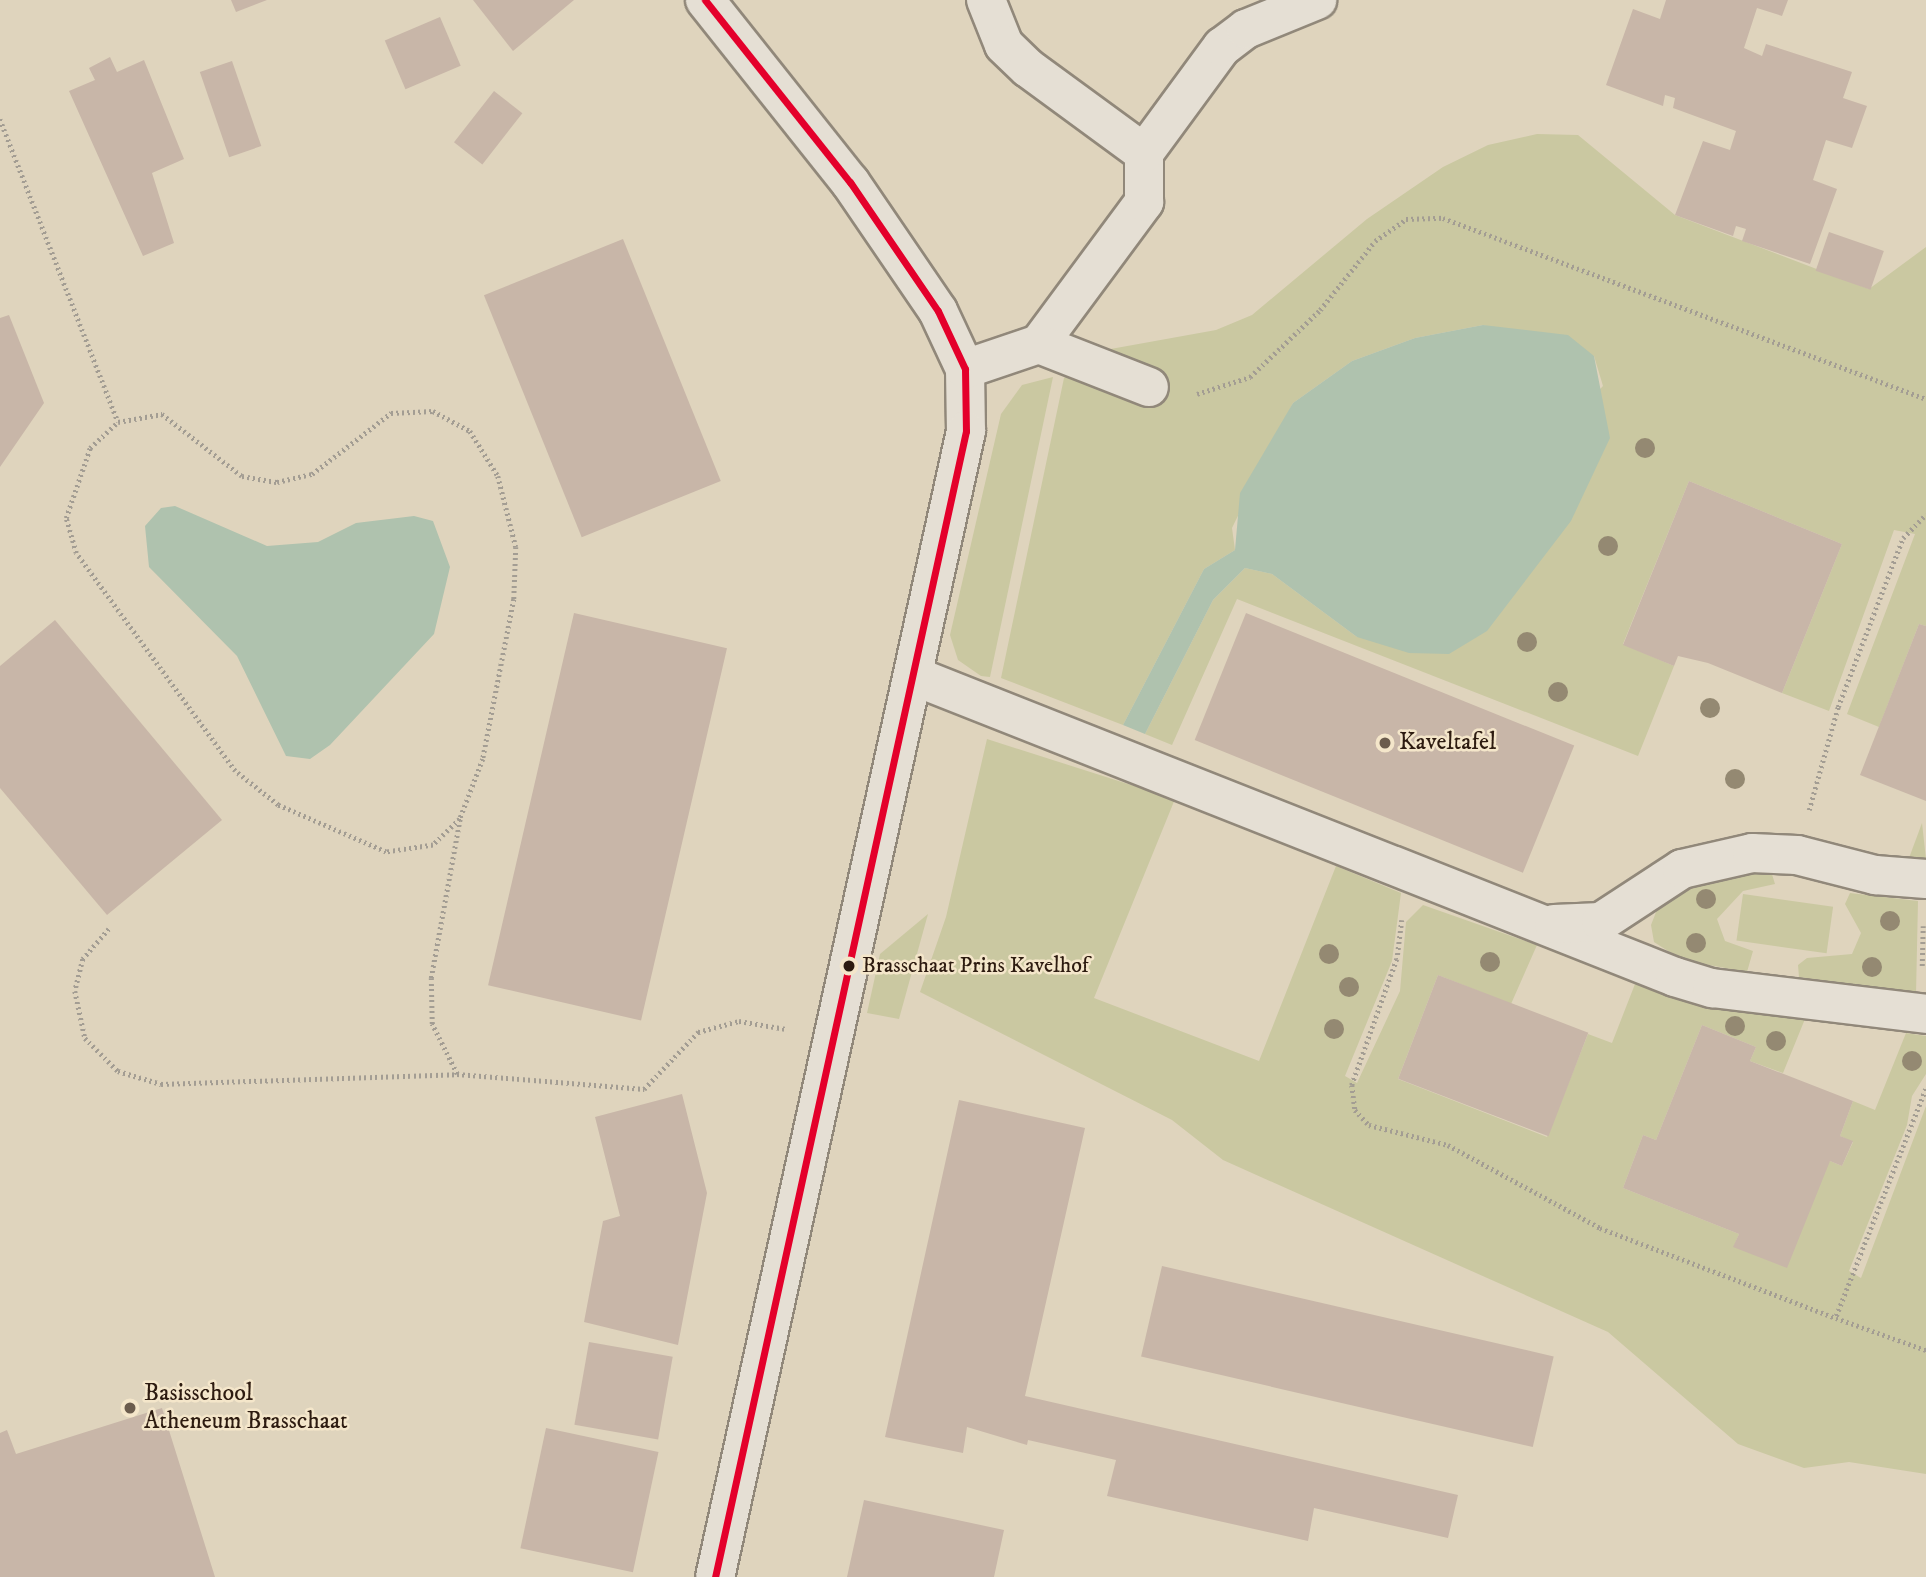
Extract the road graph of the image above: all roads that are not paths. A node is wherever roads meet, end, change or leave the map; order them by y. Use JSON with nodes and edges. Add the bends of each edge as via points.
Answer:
{"nodes":[{"id":1,"x":705,"y":0,"type":"edge"},
{"id":2,"x":986,"y":0,"type":"edge"},
{"id":3,"x":1317,"y":0,"type":"edge"},
{"id":4,"x":1144,"y":153,"type":"junction"},
{"id":5,"x":1039,"y":344,"type":"junction"},
{"id":6,"x":965,"y":369,"type":"junction"},
{"id":7,"x":1149,"y":387,"type":"road end"},
{"id":8,"x":914,"y":676,"type":"junction"},
{"id":9,"x":1925,"y":879,"type":"edge"},
{"id":10,"x":1548,"y":924,"type":"junction"},
{"id":11,"x":1924,"y":1013,"type":"edge"},
{"id":12,"x":715,"y":1577,"type":"edge"}],
"edges":[{"from":1,"to":6,"type":"street","via":[[850,182],[938,311]]},
{"from":2,"to":4,"type":"street","via":[[1004,45],[1028,68]]},
{"from":3,"to":4,"type":"street","via":[[1232,36]]},
{"from":4,"to":5,"type":"street","via":[[1144,202]]},
{"from":5,"to":6,"type":"street"},
{"from":5,"to":7,"type":"street"},
{"from":6,"to":8,"type":"street","via":[[967,431]]},
{"from":8,"to":10,"type":"street"},
{"from":8,"to":12,"type":"street"},
{"from":9,"to":10,"type":"street","via":[[1875,875],[1797,855],[1715,859],[1682,869],[1601,922]]},
{"from":10,"to":11,"type":"street","via":[[1712,988]]}]}
